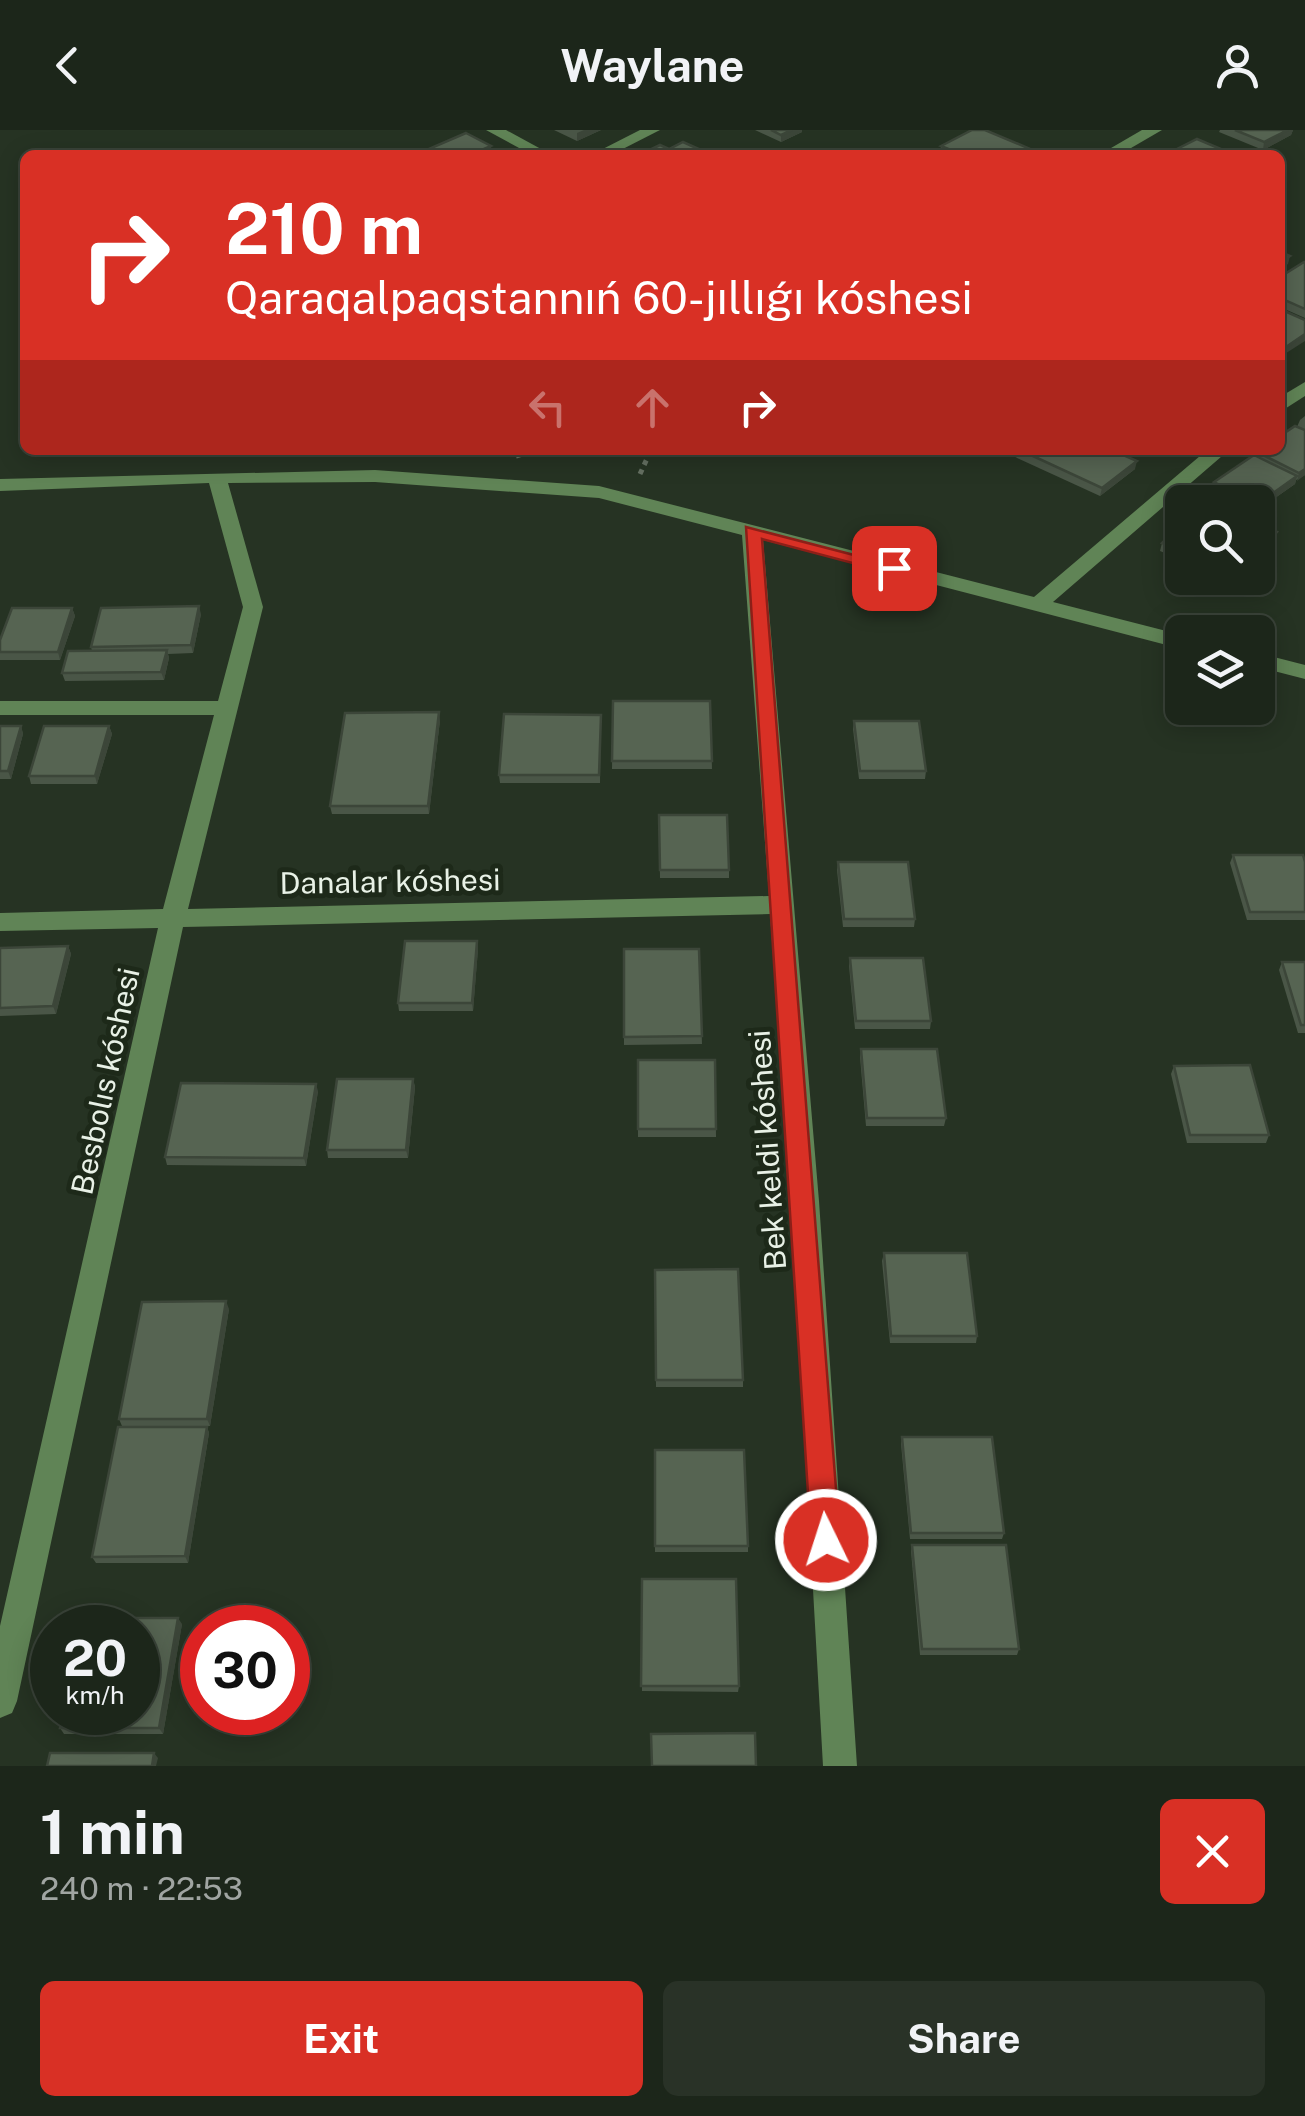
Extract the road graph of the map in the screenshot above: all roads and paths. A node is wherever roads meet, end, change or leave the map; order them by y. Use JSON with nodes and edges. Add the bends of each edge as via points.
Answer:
{"nodes":[{"id":1,"x":494,"y":130,"type":"edge"},
{"id":2,"x":652,"y":130,"type":"edge"},
{"id":3,"x":1154,"y":130,"type":"edge"},
{"id":4,"x":534,"y":150,"type":"edge"},
{"id":5,"x":610,"y":150,"type":"edge"},
{"id":6,"x":1116,"y":150,"type":"edge"},
{"id":7,"x":1305,"y":387,"type":"edge"},
{"id":8,"x":1285,"y":402,"type":"edge"},
{"id":9,"x":520,"y":455,"type":"edge"},
{"id":10,"x":649,"y":455,"type":"edge"},
{"id":11,"x":1213,"y":455,"type":"edge"},
{"id":12,"x":516,"y":456,"type":"dead end"},
{"id":13,"x":640,"y":474,"type":"dead end"},
{"id":14,"x":217,"y":477,"type":"junction"},
{"id":15,"x":0,"y":484,"type":"edge"},
{"id":16,"x":752,"y":530,"type":"junction"},
{"id":17,"x":1036,"y":606,"type":"junction"},
{"id":18,"x":1165,"y":638,"type":"edge"},
{"id":19,"x":1275,"y":664,"type":"edge"},
{"id":20,"x":1305,"y":672,"type":"edge"},
{"id":21,"x":0,"y":708,"type":"edge"},
{"id":22,"x":227,"y":708,"type":"junction"},
{"id":23,"x":781,"y":905,"type":"junction"},
{"id":24,"x":173,"y":918,"type":"junction"},
{"id":25,"x":0,"y":922,"type":"edge"},
{"id":26,"x":0,"y":1701,"type":"edge"},
{"id":27,"x":840,"y":1766,"type":"edge"}],
"edges":[{"from":1,"to":4,"type":"street"},
{"from":2,"to":5,"type":"street"},
{"from":3,"to":6,"type":"street"},
{"from":7,"to":8,"type":"street"},
{"from":9,"to":12,"type":"path"},
{"from":10,"to":13,"type":"path"},
{"from":11,"to":17,"type":"street"},
{"from":14,"to":15,"type":"street"},
{"from":14,"to":16,"type":"street","via":[[513,480],[600,492]]},
{"from":14,"to":22,"type":"street","name":"Besbolıs kóshesi","via":[[253,606]]},
{"from":16,"to":17,"type":"street"},
{"from":16,"to":23,"type":"street","name":"Bek keldi kóshesi"},
{"from":17,"to":18,"type":"street"},
{"from":19,"to":20,"type":"street"},
{"from":21,"to":22,"type":"street"},
{"from":22,"to":24,"type":"street","name":"Besbolıs kóshesi"},
{"from":23,"to":24,"type":"street","name":"Danalar kóshesi"},
{"from":23,"to":27,"type":"street","name":"Bek keldi kóshesi"},
{"from":24,"to":25,"type":"street","name":"Danalar kóshesi"},
{"from":24,"to":26,"type":"street","name":"Besbolıs kóshesi"}]}
